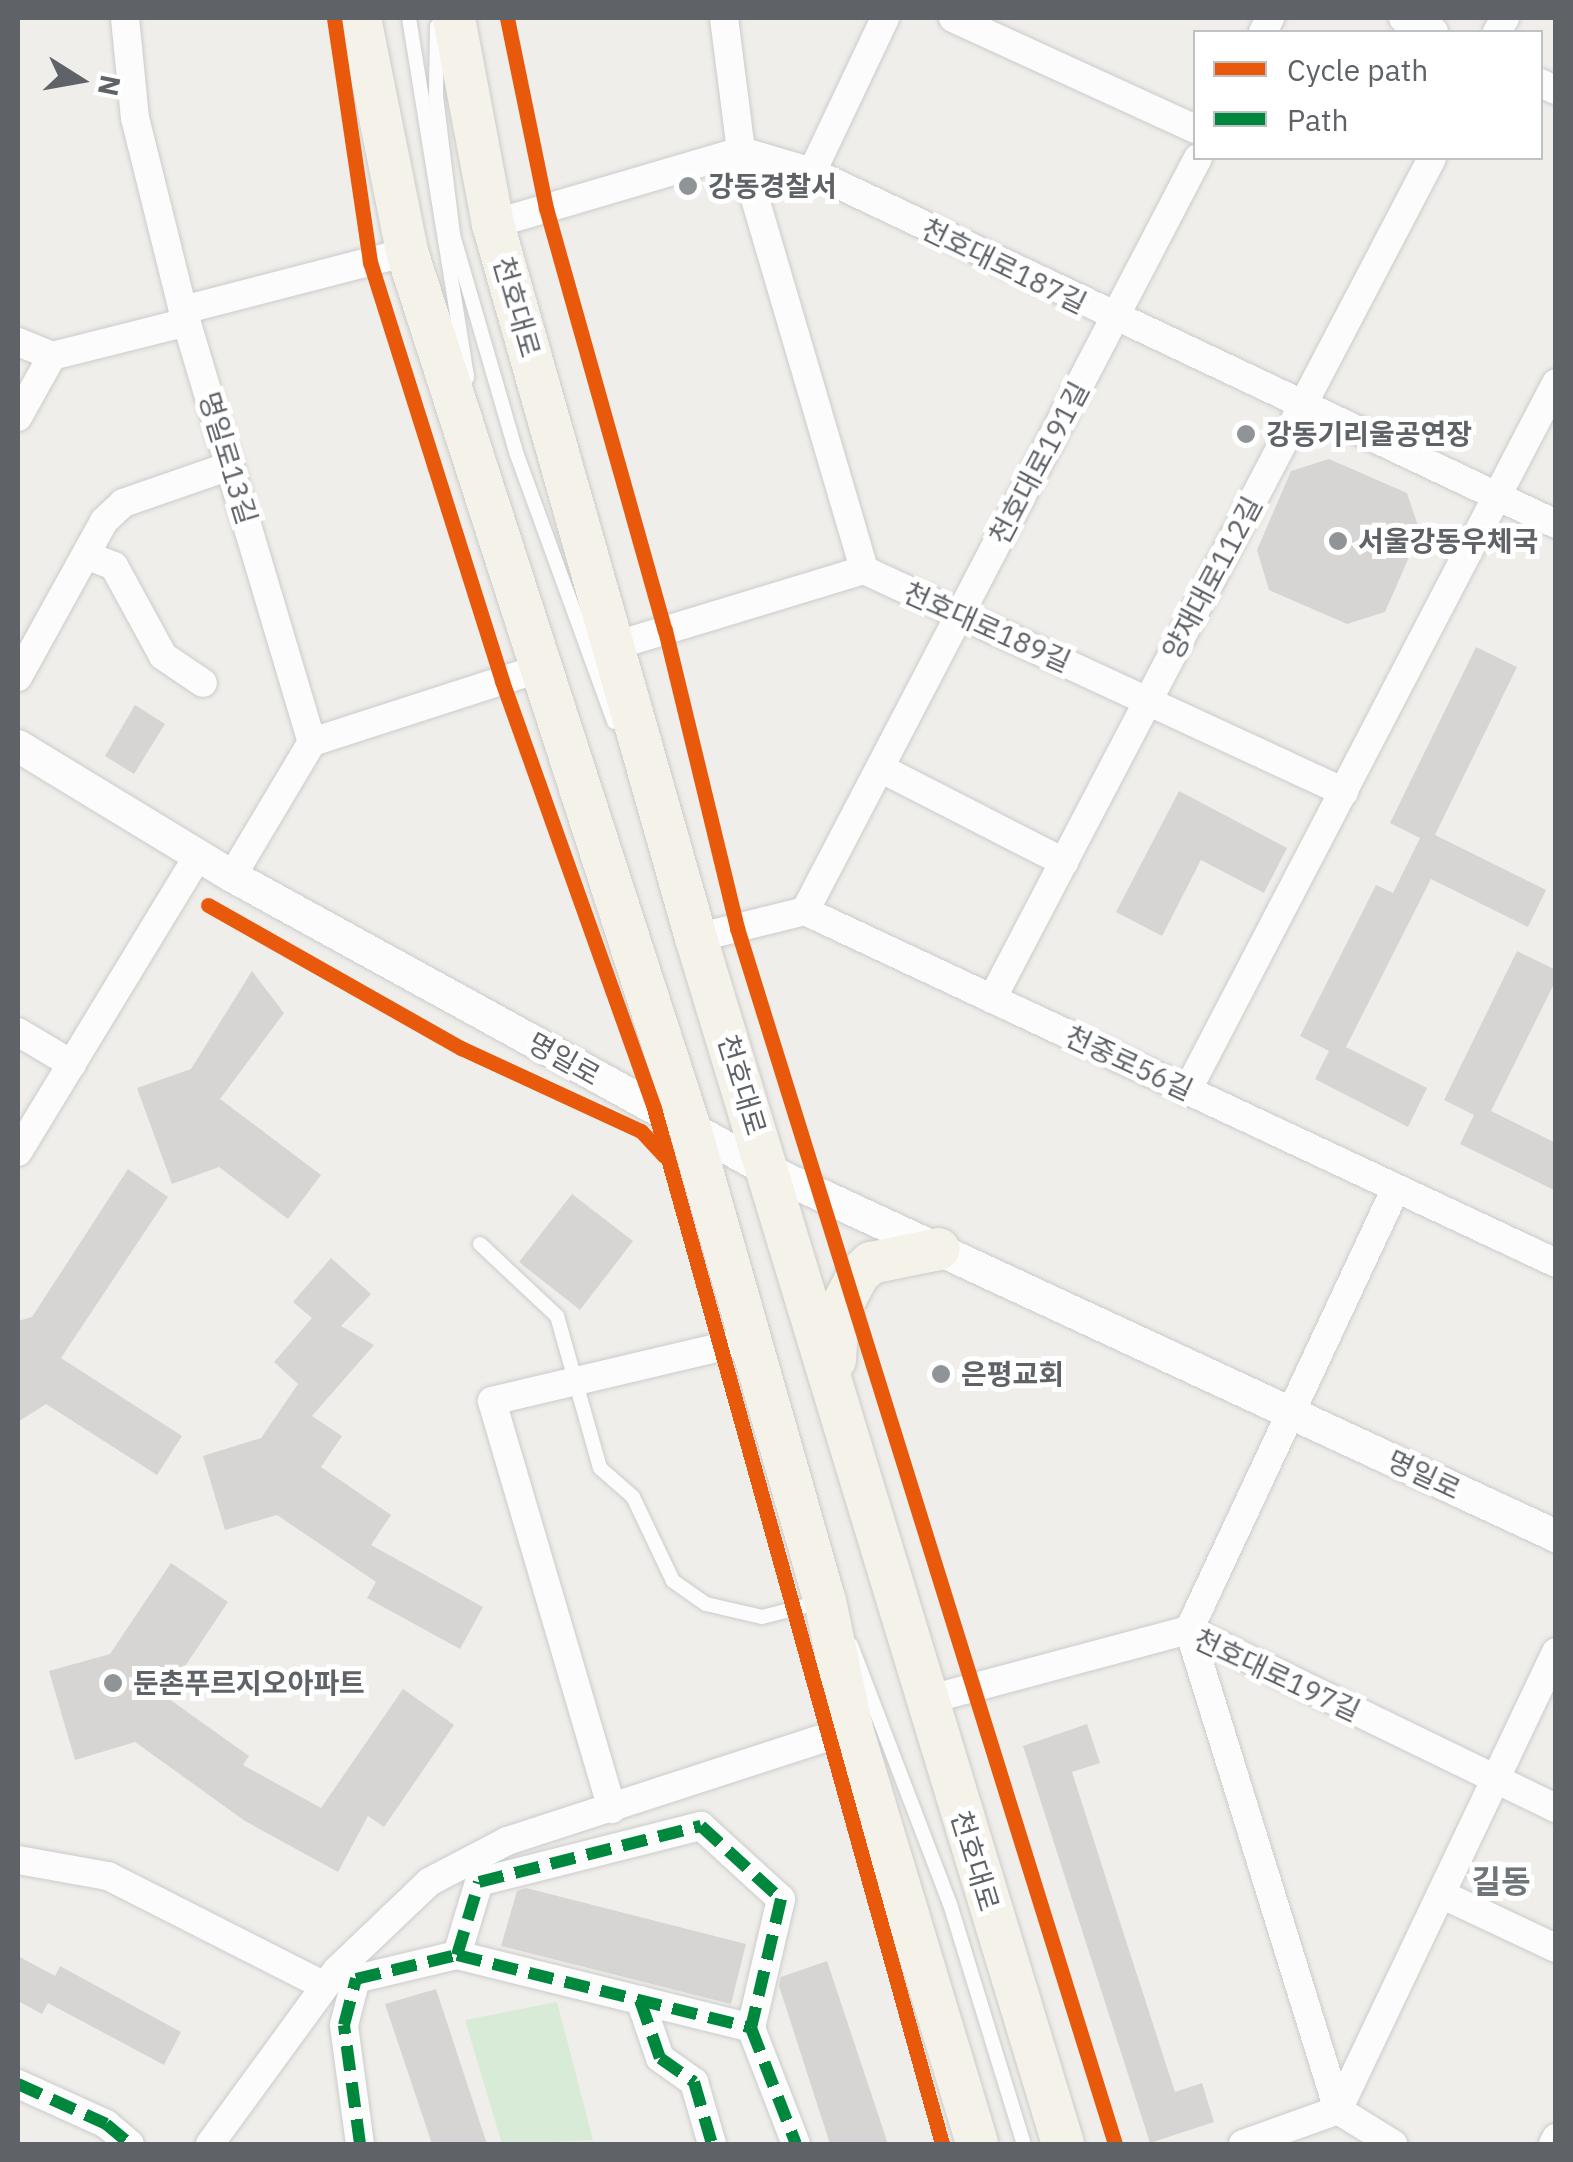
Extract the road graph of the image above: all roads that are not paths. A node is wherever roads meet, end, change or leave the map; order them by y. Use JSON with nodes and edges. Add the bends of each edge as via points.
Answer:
{"nodes":[{"id":1,"x":125,"y":18,"type":"edge"},
{"id":2,"x":360,"y":18,"type":"edge"},
{"id":3,"x":410,"y":18,"type":"edge"},
{"id":4,"x":437,"y":18,"type":"edge"},
{"id":5,"x":454,"y":18,"type":"edge"},
{"id":6,"x":724,"y":18,"type":"edge"},
{"id":7,"x":885,"y":18,"type":"edge"},
{"id":8,"x":954,"y":18,"type":"edge"},
{"id":9,"x":1403,"y":18,"type":"edge"},
{"id":10,"x":1430,"y":30,"type":"edge"},
{"id":11,"x":1193,"y":128,"type":"edge"},
{"id":12,"x":741,"y":151,"type":"junction"},
{"id":13,"x":1197,"y":160,"type":"edge"},
{"id":14,"x":1431,"y":160,"type":"edge"},
{"id":15,"x":812,"y":172,"type":"junction"},
{"id":16,"x":493,"y":224,"type":"junction"},
{"id":17,"x":407,"y":252,"type":"junction"},
{"id":18,"x":185,"y":316,"type":"junction"},
{"id":19,"x":1114,"y":320,"type":"junction"},
{"id":20,"x":18,"y":342,"type":"edge"},
{"id":21,"x":52,"y":356,"type":"junction"},
{"id":22,"x":1556,"y":384,"type":"edge"},
{"id":23,"x":1302,"y":406,"type":"junction"},
{"id":24,"x":18,"y":417,"type":"edge"},
{"id":25,"x":230,"y":466,"type":"junction"},
{"id":26,"x":487,"y":488,"type":"junction"},
{"id":27,"x":1498,"y":497,"type":"junction"},
{"id":28,"x":1556,"y":524,"type":"edge"},
{"id":29,"x":88,"y":556,"type":"junction"},
{"id":30,"x":864,"y":570,"type":"junction"},
{"id":31,"x":960,"y":615,"type":"junction"},
{"id":32,"x":617,"y":644,"type":"junction"},
{"id":33,"x":547,"y":666,"type":"junction"},
{"id":34,"x":18,"y":677,"type":"edge"},
{"id":35,"x":203,"y":683,"type":"dead end"},
{"id":36,"x":1148,"y":700,"type":"junction"},
{"id":37,"x":312,"y":742,"type":"junction"},
{"id":38,"x":18,"y":746,"type":"edge"},
{"id":39,"x":880,"y":768,"type":"junction"},
{"id":40,"x":1344,"y":792,"type":"junction"},
{"id":41,"x":198,"y":856,"type":"junction"},
{"id":42,"x":1064,"y":862,"type":"junction"},
{"id":43,"x":232,"y":876,"type":"junction"},
{"id":44,"x":805,"y":911,"type":"junction"},
{"id":45,"x":696,"y":938,"type":"junction"},
{"id":46,"x":992,"y":999,"type":"junction"},
{"id":47,"x":18,"y":1032,"type":"edge"},
{"id":48,"x":72,"y":1064,"type":"junction"},
{"id":49,"x":1188,"y":1091,"type":"junction"},
{"id":50,"x":690,"y":1128,"type":"junction"},
{"id":51,"x":18,"y":1152,"type":"edge"},
{"id":52,"x":769,"y":1172,"type":"junction"},
{"id":53,"x":1396,"y":1188,"type":"junction"},
{"id":54,"x":480,"y":1244,"type":"dead end"},
{"id":55,"x":939,"y":1250,"type":"junction"},
{"id":56,"x":1556,"y":1263,"type":"edge"},
{"id":57,"x":750,"y":1340,"type":"junction"},
{"id":58,"x":579,"y":1380,"type":"junction"},
{"id":59,"x":834,"y":1380,"type":"junction"},
{"id":60,"x":1292,"y":1413,"type":"junction"},
{"id":61,"x":1556,"y":1536,"type":"edge"},
{"id":62,"x":825,"y":1601,"type":"junction"},
{"id":63,"x":1189,"y":1630,"type":"junction"},
{"id":64,"x":1556,"y":1652,"type":"edge"},
{"id":65,"x":927,"y":1700,"type":"junction"},
{"id":66,"x":852,"y":1729,"type":"junction"},
{"id":67,"x":1496,"y":1780,"type":"junction"},
{"id":68,"x":1556,"y":1808,"type":"edge"},
{"id":69,"x":612,"y":1809,"type":"junction"},
{"id":70,"x":18,"y":1860,"type":"edge"},
{"id":71,"x":1441,"y":1894,"type":"junction"},
{"id":72,"x":1556,"y":1948,"type":"edge"},
{"id":73,"x":457,"y":1954,"type":"junction"},
{"id":74,"x":325,"y":1986,"type":"junction"},
{"id":75,"x":640,"y":2000,"type":"junction"},
{"id":76,"x":752,"y":2028,"type":"junction"},
{"id":77,"x":18,"y":2084,"type":"edge"},
{"id":78,"x":1338,"y":2110,"type":"junction"},
{"id":79,"x":126,"y":2143,"type":"edge"},
{"id":80,"x":210,"y":2144,"type":"edge"},
{"id":81,"x":360,"y":2144,"type":"edge"},
{"id":82,"x":712,"y":2144,"type":"edge"},
{"id":83,"x":796,"y":2144,"type":"edge"},
{"id":84,"x":977,"y":2144,"type":"edge"},
{"id":85,"x":1024,"y":2144,"type":"edge"},
{"id":86,"x":1063,"y":2144,"type":"edge"},
{"id":87,"x":1243,"y":2144,"type":"edge"},
{"id":88,"x":1394,"y":2144,"type":"edge"}],
"edges":[{"from":1,"to":18,"type":"street","name":"명일로13길","via":[[135,118]]},
{"from":2,"to":17,"type":"main road"},
{"from":3,"to":26,"type":"lane","via":[[420,121]]},
{"from":4,"to":45,"type":"lane","via":[[436,96],[453,235],[518,455]]},
{"from":5,"to":16,"type":"main road","name":"천호대로"},
{"from":6,"to":12,"type":"street"},
{"from":7,"to":15,"type":"street"},
{"from":8,"to":11,"type":"street"},
{"from":9,"to":10,"type":"street"},
{"from":12,"to":15,"type":"street","name":"천호대로187길"},
{"from":12,"to":16,"type":"street"},
{"from":12,"to":30,"type":"street"},
{"from":13,"to":19,"type":"street","name":"천호대로191길"},
{"from":14,"to":23,"type":"street","name":"양재대로112길"},
{"from":15,"to":19,"type":"street","name":"천호대로187길"},
{"from":16,"to":32,"type":"main road","name":"천호대로"},
{"from":17,"to":18,"type":"street"},
{"from":17,"to":26,"type":"main road"},
{"from":18,"to":21,"type":"street"},
{"from":18,"to":25,"type":"street","name":"명일로13길"},
{"from":19,"to":23,"type":"street","name":"천호대로187길"},
{"from":19,"to":31,"type":"street","name":"천호대로191길"},
{"from":20,"to":21,"type":"street"},
{"from":21,"to":24,"type":"street"},
{"from":22,"to":27,"type":"street"},
{"from":23,"to":27,"type":"street","name":"천호대로187길"},
{"from":23,"to":36,"type":"street","name":"양재대로112길"},
{"from":25,"to":29,"type":"street","via":[[123,503]]},
{"from":25,"to":37,"type":"street","name":"명일로13길"},
{"from":26,"to":33,"type":"main road"},
{"from":27,"to":28,"type":"street","name":"천호대로187길"},
{"from":27,"to":40,"type":"street"},
{"from":29,"to":34,"type":"street"},
{"from":29,"to":35,"type":"street","via":[[114,566],[162,656]]},
{"from":30,"to":31,"type":"street","name":"천호대로189길"},
{"from":30,"to":32,"type":"street"},
{"from":31,"to":36,"type":"street","name":"천호대로189길"},
{"from":31,"to":39,"type":"street","name":"천호대로191길"},
{"from":32,"to":45,"type":"main road","name":"천호대로"},
{"from":33,"to":37,"type":"street"},
{"from":33,"to":50,"type":"main road"},
{"from":36,"to":40,"type":"street","name":"천호대로189길"},
{"from":36,"to":42,"type":"street","name":"양재대로112길"},
{"from":37,"to":43,"type":"street"},
{"from":38,"to":41,"type":"street","name":"명일로"},
{"from":39,"to":42,"type":"street"},
{"from":39,"to":44,"type":"street","name":"천호대로191길"},
{"from":40,"to":49,"type":"street"},
{"from":41,"to":43,"type":"street","name":"명일로"},
{"from":41,"to":48,"type":"street"},
{"from":42,"to":46,"type":"street","name":"양재대로112길"},
{"from":43,"to":50,"type":"street","name":"명일로"},
{"from":44,"to":45,"type":"street"},
{"from":44,"to":46,"type":"street","name":"천중로56길"},
{"from":45,"to":52,"type":"main road","name":"천호대로"},
{"from":46,"to":49,"type":"street","name":"천중로56길"},
{"from":47,"to":48,"type":"street"},
{"from":48,"to":51,"type":"street"},
{"from":49,"to":53,"type":"street","name":"천중로56길"},
{"from":50,"to":52,"type":"street","name":"명일로"},
{"from":50,"to":57,"type":"main road"},
{"from":52,"to":55,"type":"street","name":"명일로"},
{"from":52,"to":59,"type":"main road","name":"천호대로"},
{"from":53,"to":56,"type":"street","name":"천중로56길"},
{"from":53,"to":60,"type":"street"},
{"from":54,"to":58,"type":"lane","via":[[557,1316]]},
{"from":55,"to":59,"type":"main road","via":[[871,1263],[858,1276],[838,1313]]},
{"from":55,"to":60,"type":"street","name":"명일로"},
{"from":57,"to":58,"type":"street"},
{"from":57,"to":62,"type":"main road"},
{"from":58,"to":62,"type":"lane","via":[[600,1468],[633,1496],[672,1581],[706,1604],[762,1616]]},
{"from":58,"to":69,"type":"street","via":[[492,1401]]},
{"from":59,"to":65,"type":"main road","name":"천호대로"},
{"from":60,"to":61,"type":"street","name":"명일로"},
{"from":60,"to":63,"type":"street"},
{"from":62,"to":66,"type":"main road"},
{"from":62,"to":85,"type":"lane","via":[[869,1677]]},
{"from":63,"to":65,"type":"street","name":"천호대로197길"},
{"from":63,"to":67,"type":"street","name":"천호대로197길"},
{"from":63,"to":78,"type":"street"},
{"from":64,"to":67,"type":"street"},
{"from":65,"to":86,"type":"main road","name":"천호대로"},
{"from":66,"to":69,"type":"street"},
{"from":66,"to":84,"type":"main road"},
{"from":67,"to":68,"type":"street","name":"천호대로197길"},
{"from":67,"to":71,"type":"street"},
{"from":69,"to":74,"type":"street","via":[[507,1841],[429,1882]]},
{"from":70,"to":74,"type":"street","via":[[108,1876]]},
{"from":71,"to":72,"type":"street"},
{"from":71,"to":78,"type":"street"},
{"from":73,"to":75,"type":"street"},
{"from":73,"to":76,"type":"street","via":[[479,1882],[700,1826],[781,1899]]},
{"from":73,"to":81,"type":"street","via":[[356,1979],[344,2026]]},
{"from":74,"to":80,"type":"street"},
{"from":75,"to":76,"type":"street"},
{"from":75,"to":82,"type":"street","via":[[660,2058],[694,2082]]},
{"from":76,"to":83,"type":"street"},
{"from":77,"to":79,"type":"street"},
{"from":78,"to":87,"type":"street"},
{"from":78,"to":88,"type":"street"}]}
